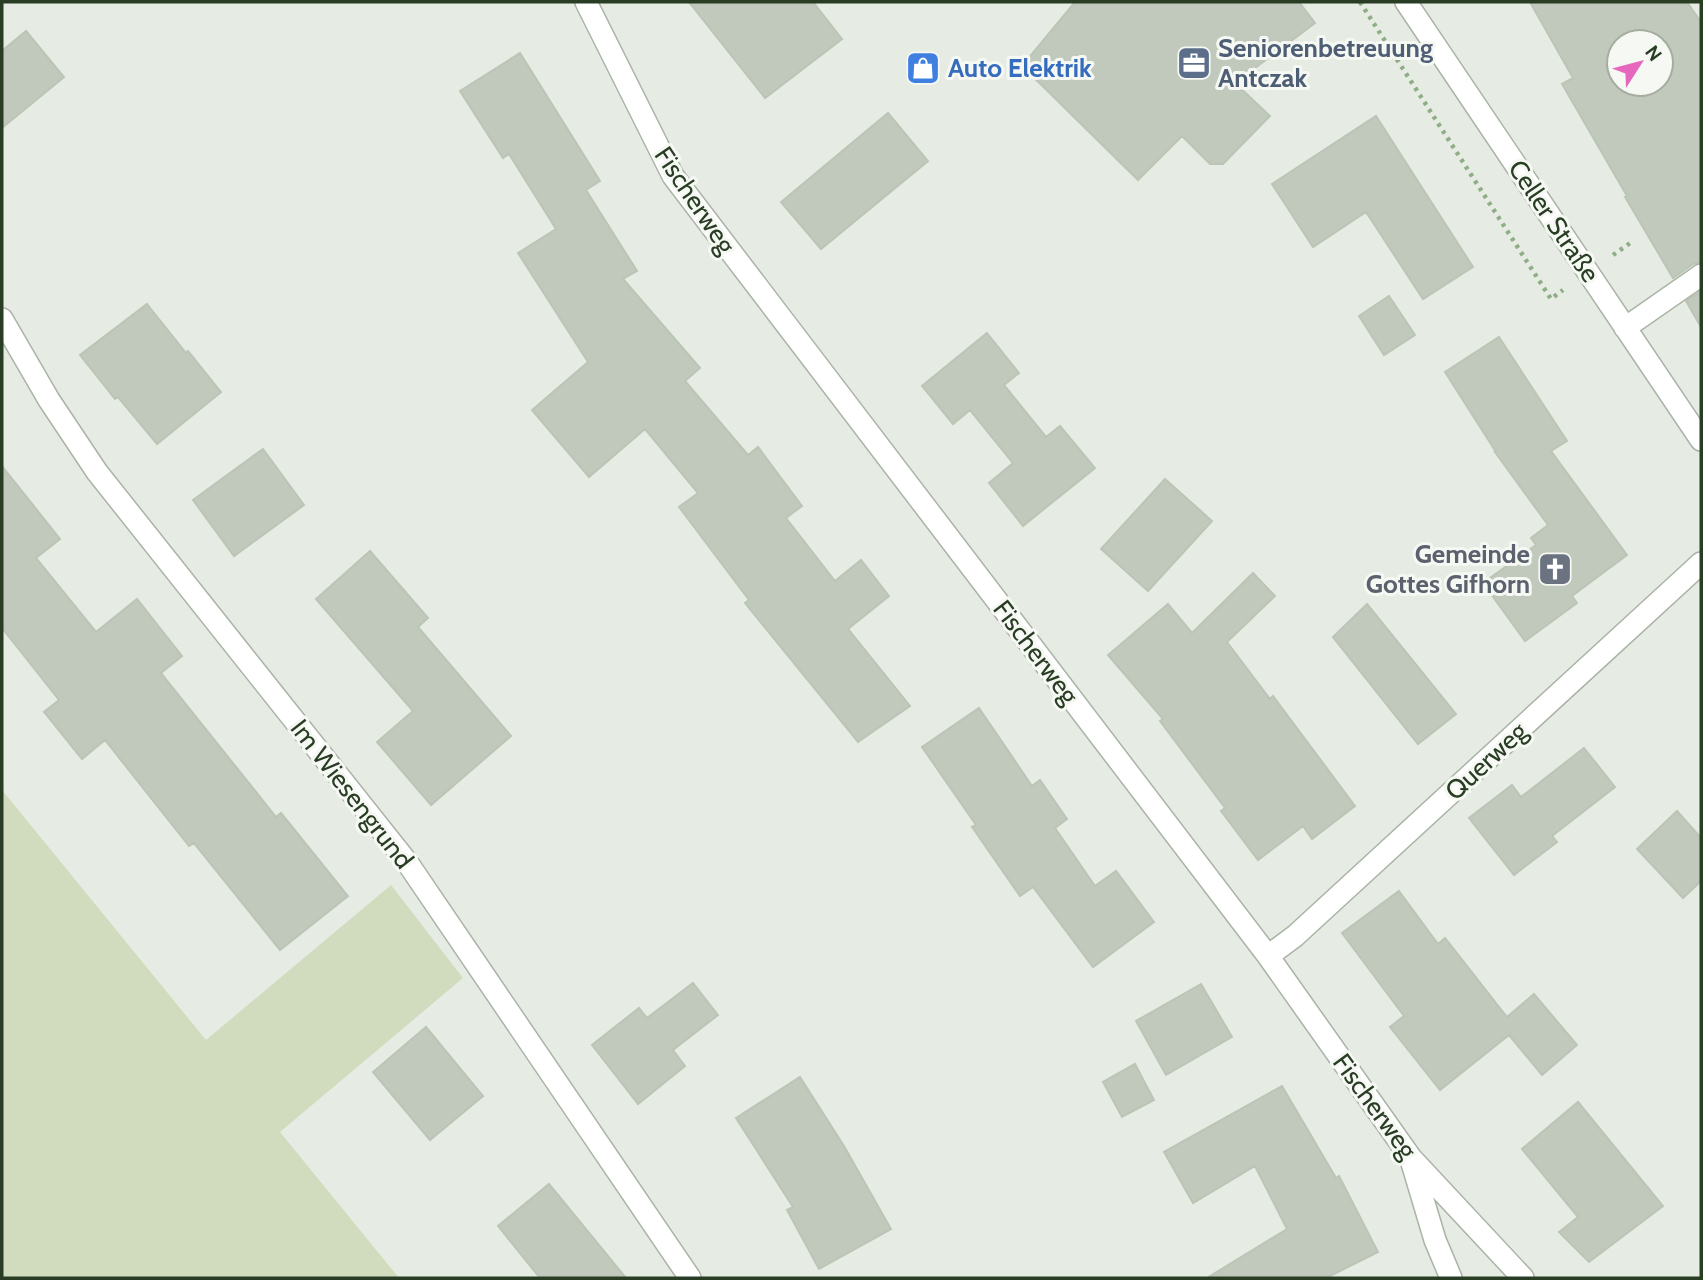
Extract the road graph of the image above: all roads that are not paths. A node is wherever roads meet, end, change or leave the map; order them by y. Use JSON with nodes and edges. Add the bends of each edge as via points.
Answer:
{"nodes":[{"id":1,"x":586,"y":2,"type":"edge"},
{"id":2,"x":1406,"y":2,"type":"edge"},
{"id":3,"x":1701,"y":275,"type":"edge"},
{"id":4,"x":2,"y":318,"type":"edge"},
{"id":5,"x":1625,"y":328,"type":"junction"},
{"id":6,"x":1701,"y":440,"type":"edge"},
{"id":7,"x":1701,"y":563,"type":"edge"},
{"id":8,"x":1268,"y":956,"type":"junction"},
{"id":9,"x":1411,"y":1158,"type":"junction"},
{"id":10,"x":690,"y":1278,"type":"edge"},
{"id":11,"x":1451,"y":1278,"type":"edge"},
{"id":12,"x":1523,"y":1278,"type":"edge"}],
"edges":[{"from":1,"to":8,"type":"street","name":"Fischerweg","via":[[673,176]]},
{"from":2,"to":5,"type":"street","name":"Celler Straße"},
{"from":3,"to":5,"type":"street"},
{"from":4,"to":10,"type":"street","name":"Im Wiesengrund","via":[[97,472],[407,862]]},
{"from":5,"to":6,"type":"street","name":"Celler Straße"},
{"from":7,"to":8,"type":"street","name":"Querweg"},
{"from":8,"to":9,"type":"street","name":"Fischerweg"},
{"from":9,"to":11,"type":"street"},
{"from":9,"to":12,"type":"street","name":"Fischerweg"}]}
